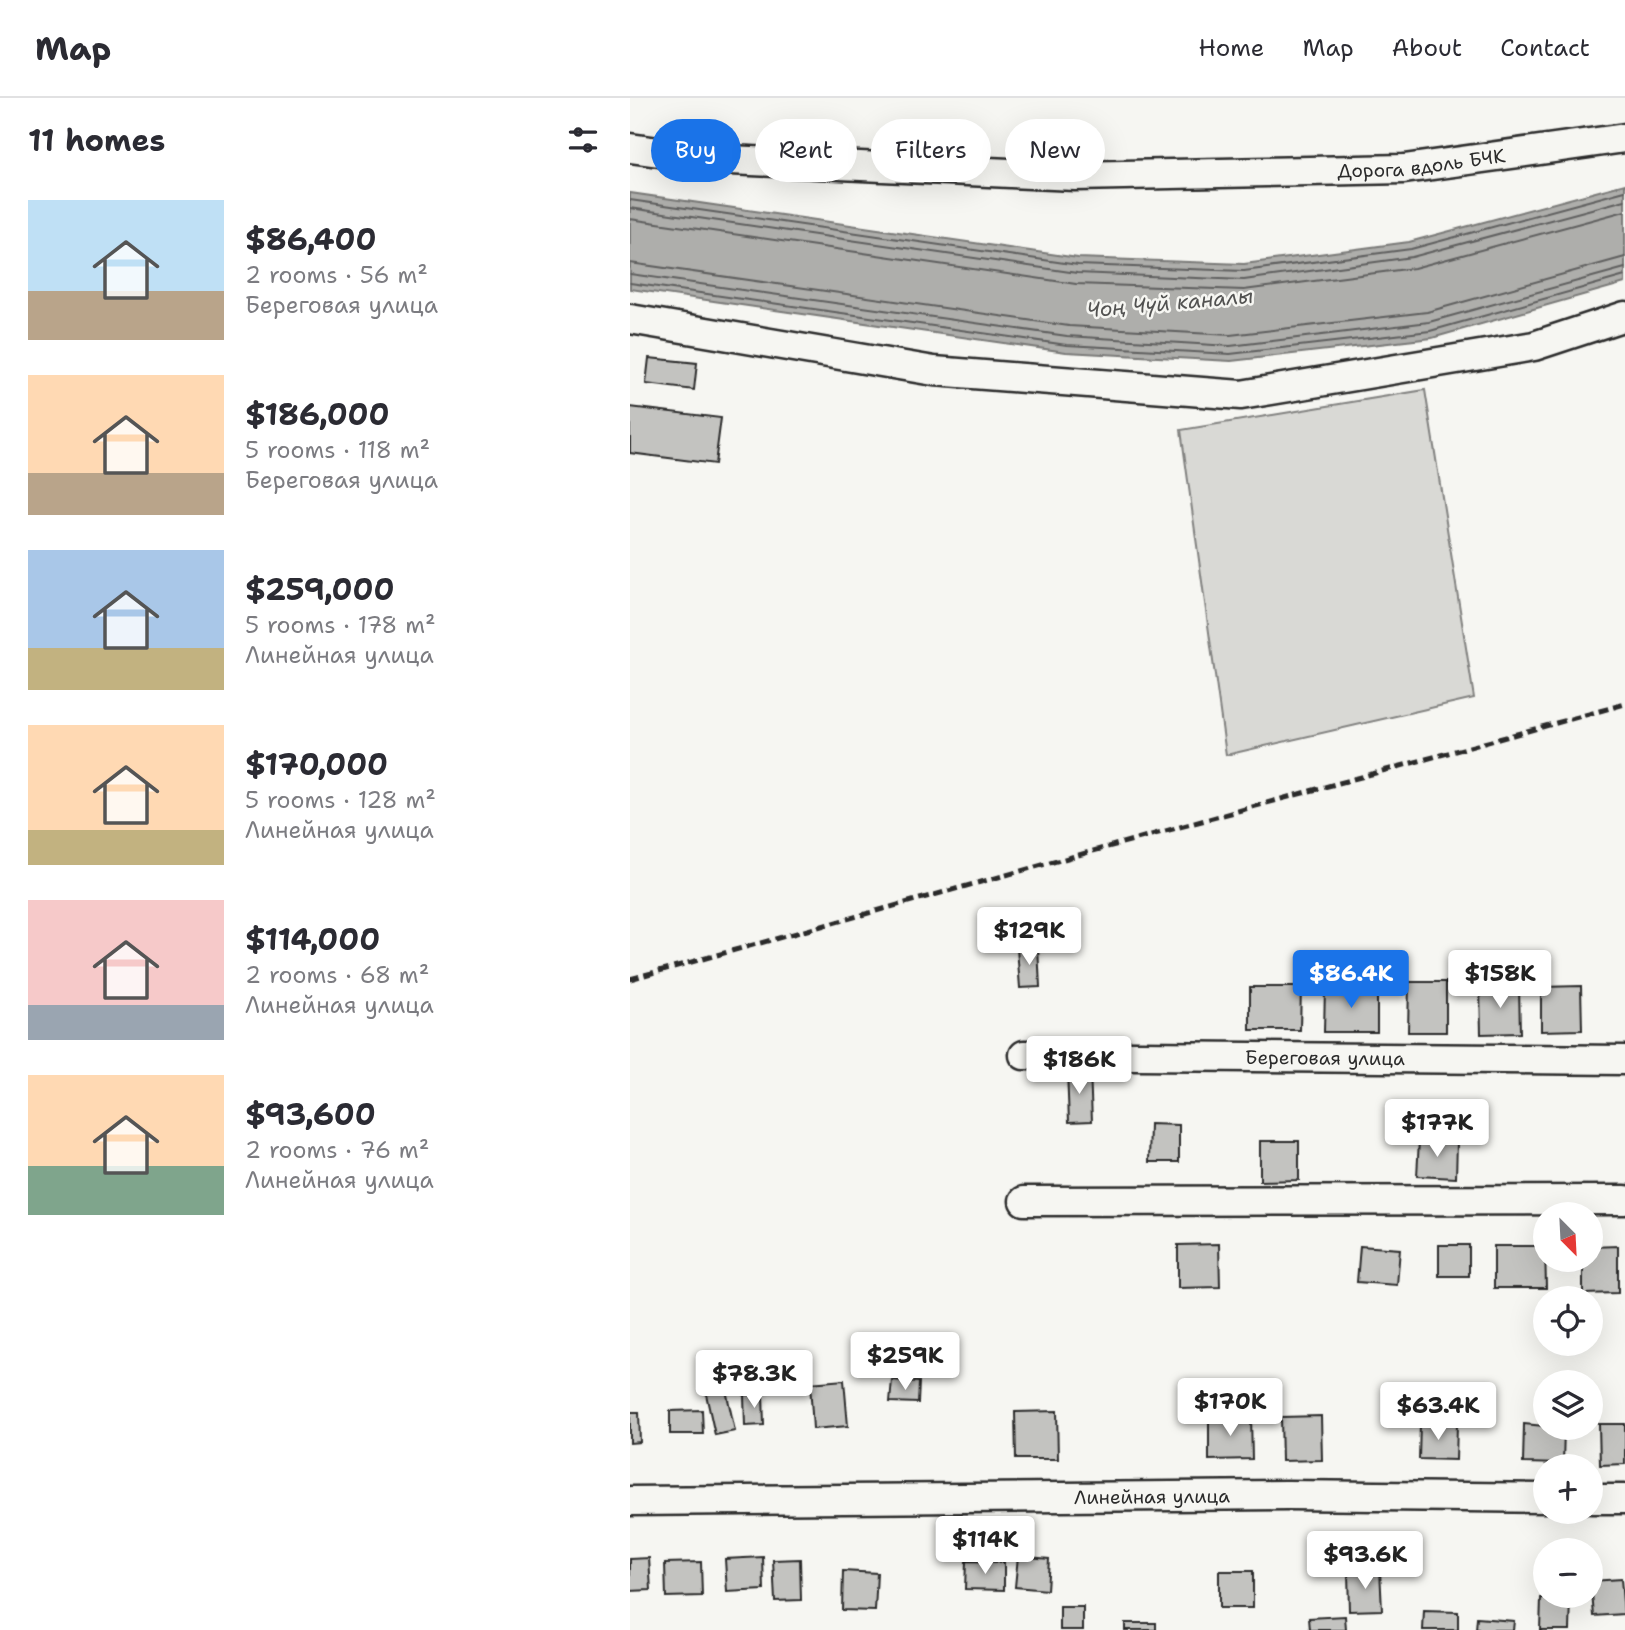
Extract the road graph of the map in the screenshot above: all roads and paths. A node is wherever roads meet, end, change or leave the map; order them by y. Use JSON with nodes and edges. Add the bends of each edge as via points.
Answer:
{"nodes":[{"id":1,"x":1625,"y":138,"type":"edge"},
{"id":2,"x":630,"y":148,"type":"edge"},
{"id":3,"x":1625,"y":316,"type":"edge"},
{"id":4,"x":630,"y":319,"type":"edge"},
{"id":5,"x":1024,"y":1055,"type":"dead end"},
{"id":6,"x":1625,"y":1060,"type":"edge"},
{"id":7,"x":1625,"y":1200,"type":"edge"},
{"id":8,"x":1024,"y":1201,"type":"dead end"},
{"id":9,"x":1533,"y":1498,"type":"edge"},
{"id":10,"x":1603,"y":1499,"type":"edge"},
{"id":11,"x":1625,"y":1499,"type":"edge"},
{"id":12,"x":630,"y":1501,"type":"edge"}],
"edges":[{"from":1,"to":2,"type":"street","name":"Дорога вдоль БЧК","via":[[1404,169],[1074,176],[709,159]]},
{"from":3,"to":4,"type":"street","via":[[1534,346],[1241,395],[934,371]]},
{"from":5,"to":6,"type":"street","name":"Береговая улица"},
{"from":7,"to":8,"type":"street"},
{"from":9,"to":12,"type":"street","name":"Линейная улица","via":[[1287,1495]]},
{"from":10,"to":11,"type":"street"}]}
